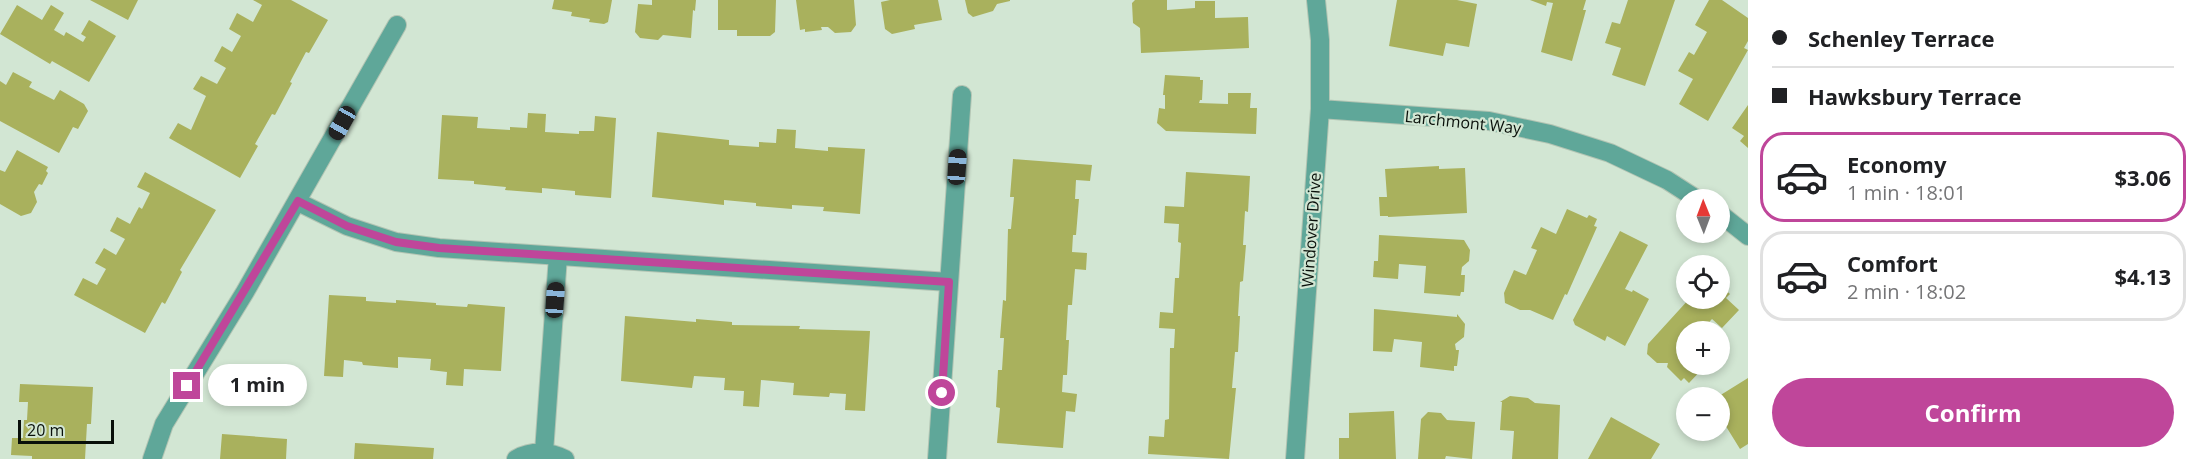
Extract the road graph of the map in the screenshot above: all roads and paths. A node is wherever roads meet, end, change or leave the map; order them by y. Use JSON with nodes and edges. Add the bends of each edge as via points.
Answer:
{"nodes":[{"id":1,"x":1316,"y":0,"type":"edge"},
{"id":2,"x":397,"y":25,"type":"dead end"},
{"id":3,"x":962,"y":94,"type":"dead end"},
{"id":4,"x":1320,"y":109,"type":"junction"},
{"id":5,"x":1681,"y":189,"type":"edge"},
{"id":6,"x":298,"y":201,"type":"junction"},
{"id":7,"x":1730,"y":222,"type":"edge"},
{"id":8,"x":1748,"y":236,"type":"edge"},
{"id":9,"x":558,"y":256,"type":"junction"},
{"id":10,"x":949,"y":282,"type":"junction"},
{"id":11,"x":544,"y":452,"type":"junction"},
{"id":12,"x":152,"y":459,"type":"edge"},
{"id":13,"x":516,"y":459,"type":"edge"},
{"id":14,"x":565,"y":459,"type":"edge"},
{"id":15,"x":937,"y":459,"type":"edge"},
{"id":16,"x":1295,"y":459,"type":"edge"}],
"edges":[{"from":1,"to":4,"type":"street","name":"Windover Drive"},
{"from":2,"to":6,"type":"street"},
{"from":3,"to":10,"type":"street"},
{"from":4,"to":5,"type":"street","name":"Larchmont Way","via":[[1489,121],[1550,134],[1610,153]]},
{"from":4,"to":16,"type":"street","name":"Windover Drive"},
{"from":6,"to":9,"type":"street","via":[[347,226],[396,242]]},
{"from":6,"to":12,"type":"street","via":[[164,424]]},
{"from":7,"to":8,"type":"street"},
{"from":9,"to":10,"type":"street"},
{"from":9,"to":11,"type":"street"},
{"from":10,"to":15,"type":"street"},
{"from":11,"to":13,"type":"street"},
{"from":11,"to":14,"type":"street"}]}
